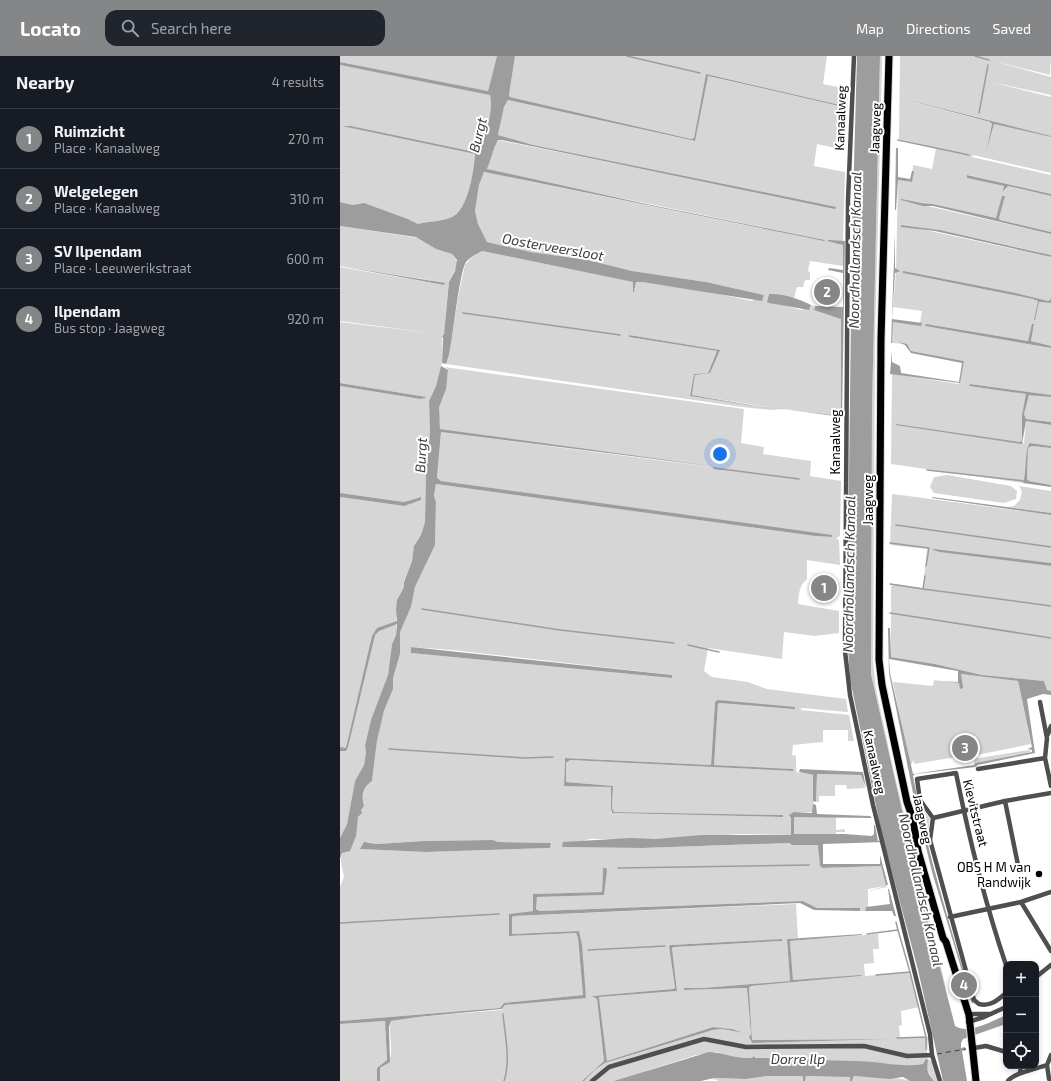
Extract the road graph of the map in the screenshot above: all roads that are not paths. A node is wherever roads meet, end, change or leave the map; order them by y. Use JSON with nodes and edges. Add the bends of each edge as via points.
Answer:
{"nodes":[{"id":1,"x":854,"y":56,"type":"edge"},
{"id":2,"x":889,"y":56,"type":"edge"},
{"id":3,"x":1040,"y":702,"type":"dead end"},
{"id":4,"x":1051,"y":726,"type":"edge"},
{"id":5,"x":1047,"y":738,"type":"junction"},
{"id":6,"x":1045,"y":758,"type":"junction"},
{"id":7,"x":978,"y":770,"type":"dead end"},
{"id":8,"x":1051,"y":786,"type":"edge"},
{"id":9,"x":1051,"y":793,"type":"edge"},
{"id":10,"x":1005,"y":801,"type":"junction"},
{"id":11,"x":963,"y":811,"type":"junction"},
{"id":12,"x":933,"y":818,"type":"junction"},
{"id":13,"x":1018,"y":865,"type":"dead end"},
{"id":14,"x":1051,"y":892,"type":"edge"},
{"id":15,"x":1021,"y":902,"type":"junction"},
{"id":16,"x":989,"y":909,"type":"junction"},
{"id":17,"x":950,"y":917,"type":"junction"},
{"id":18,"x":1051,"y":951,"type":"edge"},
{"id":19,"x":1005,"y":961,"type":"edge"},
{"id":20,"x":1051,"y":965,"type":"edge"},
{"id":21,"x":1039,"y":975,"type":"edge"},
{"id":22,"x":1003,"y":995,"type":"edge"},
{"id":23,"x":1003,"y":1008,"type":"edge"},
{"id":24,"x":969,"y":1022,"type":"junction"},
{"id":25,"x":974,"y":1048,"type":"junction"},
{"id":26,"x":1003,"y":1051,"type":"edge"},
{"id":27,"x":932,"y":1055,"type":"junction"},
{"id":28,"x":1051,"y":1056,"type":"edge"},
{"id":29,"x":1047,"y":1064,"type":"junction"},
{"id":30,"x":1021,"y":1069,"type":"edge"},
{"id":31,"x":1020,"y":1073,"type":"junction"},
{"id":32,"x":1051,"y":1079,"type":"edge"},
{"id":33,"x":940,"y":1080,"type":"edge"},
{"id":34,"x":592,"y":1081,"type":"edge"},
{"id":35,"x":976,"y":1081,"type":"edge"},
{"id":36,"x":1008,"y":1081,"type":"edge"}],
"edges":[{"from":1,"to":27,"type":"street","name":"Kanaalweg","via":[[848,200],[845,651],[850,695],[881,842],[930,1034]]},
{"from":2,"to":24,"type":"main road","name":"Jaagweg","via":[[881,339],[879,666],[917,845],[946,955]]},
{"from":3,"to":5,"type":"street"},
{"from":4,"to":5,"type":"street"},
{"from":5,"to":6,"type":"street"},
{"from":6,"to":7,"type":"street"},
{"from":6,"to":8,"type":"street"},
{"from":9,"to":10,"type":"street"},
{"from":10,"to":11,"type":"street"},
{"from":10,"to":13,"type":"street"},
{"from":11,"to":12,"type":"street"},
{"from":11,"to":12,"type":"street","name":"Kievitstraat","via":[[956,773],[917,779],[920,800]]},
{"from":11,"to":16,"type":"street","name":"Kievitstraat"},
{"from":12,"to":17,"type":"street","via":[[930,840]]},
{"from":14,"to":15,"type":"street"},
{"from":15,"to":16,"type":"street"},
{"from":15,"to":18,"type":"street"},
{"from":16,"to":17,"type":"street"},
{"from":16,"to":19,"type":"street","name":"Kievitstraat"},
{"from":17,"to":22,"type":"street","via":[[977,1004],[984,1005]]},
{"from":20,"to":21,"type":"street"},
{"from":23,"to":24,"type":"street"},
{"from":24,"to":25,"type":"main road","name":"Jaagweg"},
{"from":25,"to":26,"type":"street","via":[[986,1046]]},
{"from":25,"to":35,"type":"main road","name":"Jaagweg"},
{"from":27,"to":33,"type":"street","name":"Kanaalweg"},
{"from":27,"to":34,"type":"street","via":[[906,1056],[864,1046],[746,1047],[704,1038],[610,1067]]},
{"from":28,"to":29,"type":"street"},
{"from":29,"to":31,"type":"street"},
{"from":29,"to":32,"type":"street"},
{"from":30,"to":31,"type":"street"},
{"from":31,"to":36,"type":"street"}]}
